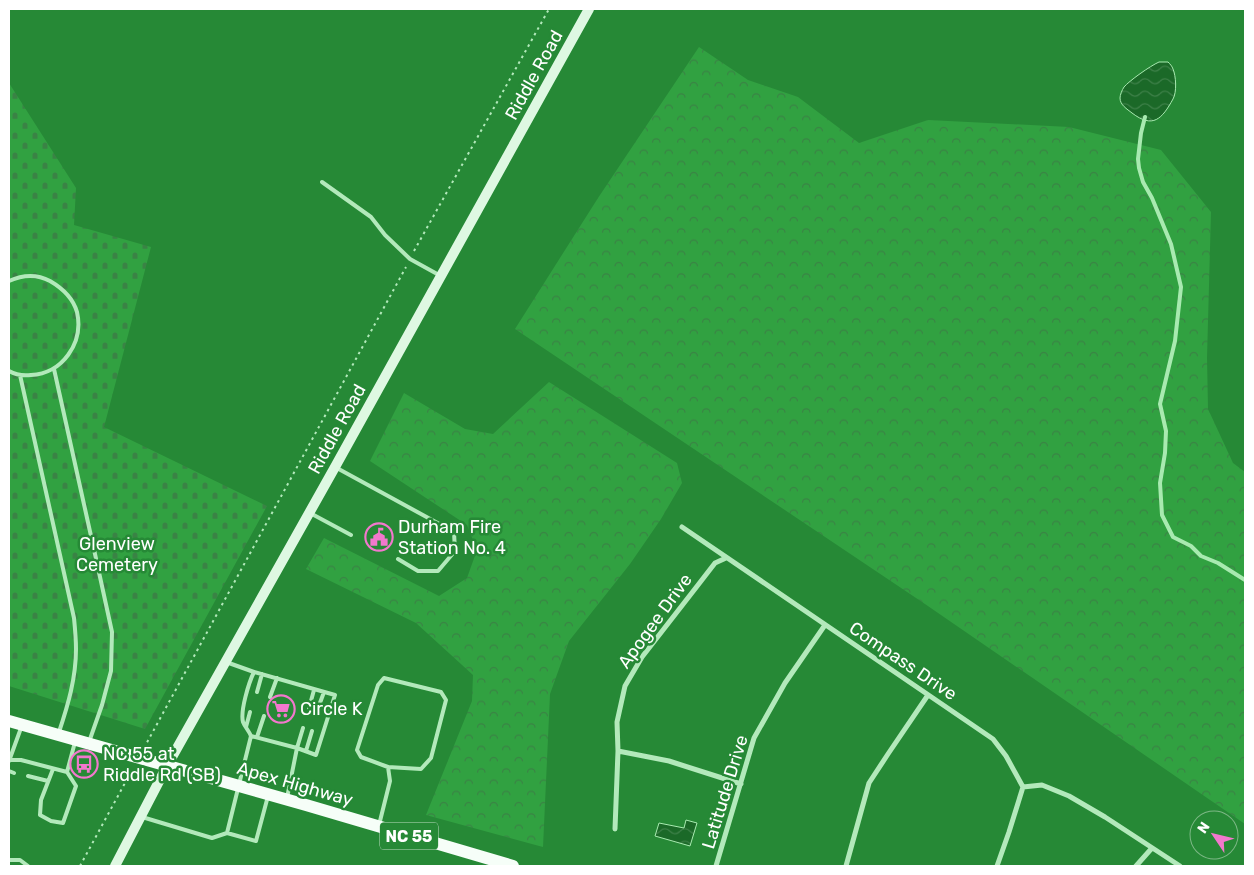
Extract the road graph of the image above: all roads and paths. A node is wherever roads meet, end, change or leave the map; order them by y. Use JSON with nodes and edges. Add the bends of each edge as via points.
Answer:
{"nodes":[{"id":1,"x":549,"y":9,"type":"edge"},
{"id":2,"x":589,"y":9,"type":"edge"},
{"id":3,"x":322,"y":182,"type":"dead end"},
{"id":4,"x":410,"y":259,"type":"junction"},
{"id":5,"x":441,"y":276,"type":"junction"},
{"id":6,"x":9,"y":281,"type":"edge"},
{"id":7,"x":54,"y":369,"type":"junction"},
{"id":8,"x":9,"y":371,"type":"edge"},
{"id":9,"x":20,"y":375,"type":"junction"},
{"id":10,"x":335,"y":467,"type":"junction"},
{"id":11,"x":310,"y":513,"type":"junction"},
{"id":12,"x":682,"y":527,"type":"dead end"},
{"id":13,"x":352,"y":535,"type":"dead end"},
{"id":14,"x":726,"y":558,"type":"junction"},
{"id":15,"x":398,"y":559,"type":"dead end"},
{"id":16,"x":825,"y":625,"type":"junction"},
{"id":17,"x":226,"y":662,"type":"junction"},
{"id":18,"x":254,"y":672,"type":"junction"},
{"id":19,"x":262,"y":674,"type":"junction"},
{"id":20,"x":277,"y":678,"type":"junction"},
{"id":21,"x":314,"y":690,"type":"junction"},
{"id":22,"x":257,"y":692,"type":"dead end"},
{"id":23,"x":324,"y":692,"type":"junction"},
{"id":24,"x":928,"y":695,"type":"junction"},
{"id":25,"x":270,"y":697,"type":"dead end"},
{"id":26,"x":309,"y":708,"type":"dead end"},
{"id":27,"x":317,"y":711,"type":"dead end"},
{"id":28,"x":250,"y":712,"type":"dead end"},
{"id":29,"x":264,"y":716,"type":"dead end"},
{"id":30,"x":9,"y":721,"type":"edge"},
{"id":31,"x":22,"y":725,"type":"junction"},
{"id":32,"x":246,"y":727,"type":"junction"},
{"id":33,"x":303,"y":728,"type":"dead end"},
{"id":34,"x":312,"y":731,"type":"dead end"},
{"id":35,"x":58,"y":735,"type":"junction"},
{"id":36,"x":251,"y":736,"type":"junction"},
{"id":37,"x":257,"y":737,"type":"junction"},
{"id":38,"x":82,"y":742,"type":"junction"},
{"id":39,"x":297,"y":748,"type":"junction"},
{"id":40,"x":306,"y":751,"type":"junction"},
{"id":41,"x":618,"y":751,"type":"junction"},
{"id":42,"x":139,"y":758,"type":"junction"},
{"id":43,"x":9,"y":761,"type":"edge"},
{"id":44,"x":167,"y":766,"type":"junction"},
{"id":45,"x":388,"y":767,"type":"junction"},
{"id":46,"x":53,"y":769,"type":"junction"},
{"id":47,"x":9,"y":771,"type":"edge"},
{"id":48,"x":67,"y":772,"type":"junction"},
{"id":49,"x":14,"y":773,"type":"dead end"},
{"id":50,"x":28,"y":776,"type":"dead end"},
{"id":51,"x":48,"y":781,"type":"junction"},
{"id":52,"x":741,"y":784,"type":"junction"},
{"id":53,"x":238,"y":786,"type":"junction"},
{"id":54,"x":1022,"y":787,"type":"junction"},
{"id":55,"x":268,"y":795,"type":"junction"},
{"id":56,"x":287,"y":800,"type":"junction"},
{"id":57,"x":140,"y":817,"type":"junction"},
{"id":58,"x":378,"y":827,"type":"junction"},
{"id":59,"x":615,"y":829,"type":"dead end"},
{"id":60,"x":227,"y":833,"type":"junction"},
{"id":61,"x":1152,"y":848,"type":"junction"},
{"id":62,"x":9,"y":860,"type":"edge"},
{"id":63,"x":28,"y":866,"type":"edge"},
{"id":64,"x":80,"y":866,"type":"edge"},
{"id":65,"x":115,"y":866,"type":"edge"},
{"id":66,"x":513,"y":866,"type":"edge"},
{"id":67,"x":716,"y":866,"type":"edge"},
{"id":68,"x":846,"y":866,"type":"edge"},
{"id":69,"x":997,"y":866,"type":"edge"},
{"id":70,"x":1136,"y":866,"type":"edge"},
{"id":71,"x":1180,"y":866,"type":"edge"}],
"edges":[{"from":1,"to":4,"type":"path"},
{"from":2,"to":5,"type":"main road","name":"Riddle Road"},
{"from":3,"to":4,"type":"lane","via":[[372,217]]},
{"from":4,"to":5,"type":"lane"},
{"from":4,"to":42,"type":"path"},
{"from":5,"to":10,"type":"main road","name":"Riddle Road"},
{"from":6,"to":7,"type":"lane","via":[[32,276],[44,278],[59,286],[71,300],[77,312],[78,330],[74,346]]},
{"from":7,"to":9,"type":"lane","via":[[37,375]]},
{"from":7,"to":38,"type":"lane","via":[[112,632],[111,671],[102,705]]},
{"from":8,"to":9,"type":"lane"},
{"from":9,"to":35,"type":"lane","via":[[74,618],[74,677]]},
{"from":10,"to":11,"type":"main road","name":"Riddle Road"},
{"from":10,"to":15,"type":"lane","via":[[454,532],[455,551],[438,571],[418,571]]},
{"from":11,"to":13,"type":"lane"},
{"from":11,"to":17,"type":"main road","name":"Riddle Road"},
{"from":12,"to":14,"type":"street","name":"Compass Drive"},
{"from":14,"to":16,"type":"street","name":"Compass Drive"},
{"from":14,"to":41,"type":"street","name":"Apogee Drive","via":[[715,563],[642,657],[625,686],[617,722]]},
{"from":16,"to":24,"type":"street","name":"Compass Drive"},
{"from":16,"to":52,"type":"street","name":"Latitude Drive","via":[[785,683],[754,738]]},
{"from":17,"to":18,"type":"lane"},
{"from":17,"to":44,"type":"main road","name":"Riddle Road"},
{"from":18,"to":19,"type":"lane"},
{"from":18,"to":32,"type":"lane","via":[[242,714]]},
{"from":19,"to":20,"type":"lane"},
{"from":19,"to":22,"type":"lane"},
{"from":20,"to":21,"type":"lane"},
{"from":20,"to":25,"type":"lane"},
{"from":21,"to":23,"type":"lane"},
{"from":21,"to":26,"type":"lane"},
{"from":23,"to":27,"type":"lane"},
{"from":23,"to":40,"type":"lane","via":[[335,695],[316,754]]},
{"from":24,"to":54,"type":"street","name":"Compass Drive","via":[[993,739]]},
{"from":24,"to":68,"type":"street","via":[[869,783]]},
{"from":28,"to":32,"type":"lane"},
{"from":29,"to":37,"type":"lane"},
{"from":30,"to":31,"type":"main road","name":"Apex Highway","number":"NC 55"},
{"from":31,"to":35,"type":"main road","name":"Apex Highway","number":"NC 55"},
{"from":31,"to":43,"type":"lane"},
{"from":32,"to":36,"type":"lane"},
{"from":33,"to":39,"type":"lane"},
{"from":34,"to":40,"type":"lane"},
{"from":35,"to":38,"type":"main road","name":"Apex Highway","number":"NC 55"},
{"from":36,"to":37,"type":"lane"},
{"from":36,"to":53,"type":"lane"},
{"from":37,"to":39,"type":"lane"},
{"from":38,"to":42,"type":"main road","name":"Apex Highway","number":"NC 55"},
{"from":38,"to":48,"type":"lane"},
{"from":39,"to":40,"type":"lane"},
{"from":39,"to":56,"type":"lane"},
{"from":41,"to":52,"type":"street","via":[[669,761]]},
{"from":41,"to":59,"type":"street","name":"Apogee Drive"},
{"from":42,"to":44,"type":"main road","name":"Apex Highway","number":"NC 55"},
{"from":42,"to":64,"type":"path"},
{"from":43,"to":46,"type":"lane","via":[[21,760]]},
{"from":44,"to":53,"type":"main road","name":"Apex Highway","number":"NC 55"},
{"from":44,"to":57,"type":"main road","name":"Riddle Road"},
{"from":45,"to":45,"type":"lane","via":[[361,757],[358,750],[378,685],[384,678],[440,692],[446,700],[431,758],[422,769]]},
{"from":45,"to":58,"type":"lane","via":[[390,781]]},
{"from":46,"to":48,"type":"lane"},
{"from":46,"to":51,"type":"lane"},
{"from":47,"to":49,"type":"lane"},
{"from":48,"to":51,"type":"lane","via":[[76,786],[63,824],[40,815]]},
{"from":50,"to":51,"type":"lane"},
{"from":52,"to":67,"type":"street","name":"Latitude Drive"},
{"from":53,"to":55,"type":"main road","name":"Apex Highway","number":"NC 55"},
{"from":53,"to":60,"type":"lane"},
{"from":54,"to":61,"type":"street","via":[[1042,785],[1068,796]]},
{"from":54,"to":69,"type":"street"},
{"from":55,"to":56,"type":"main road","name":"Apex Highway","number":"NC 55"},
{"from":55,"to":60,"type":"lane","via":[[256,841]]},
{"from":56,"to":58,"type":"main road","name":"Apex Highway","number":"NC 55"},
{"from":57,"to":60,"type":"lane","via":[[212,838]]},
{"from":57,"to":65,"type":"main road","name":"Riddle Road"},
{"from":58,"to":66,"type":"main road","name":"Apex Highway","number":"NC 55"},
{"from":61,"to":70,"type":"street"},
{"from":61,"to":71,"type":"street"},
{"from":62,"to":63,"type":"lane","via":[[20,860]]}]}
